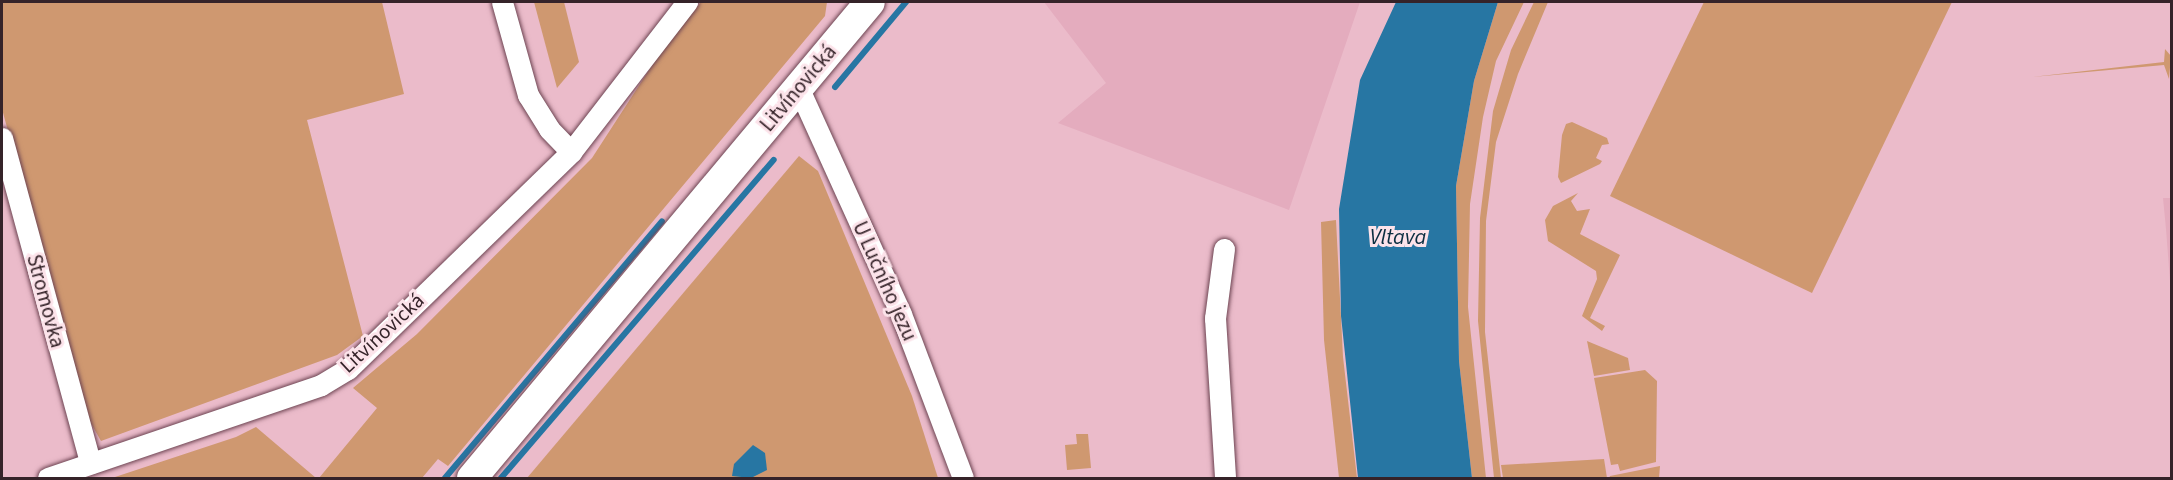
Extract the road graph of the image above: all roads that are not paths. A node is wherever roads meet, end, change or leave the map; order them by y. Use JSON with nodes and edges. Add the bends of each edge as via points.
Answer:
{"nodes":[{"id":1,"x":502,"y":2,"type":"edge"},
{"id":2,"x":687,"y":2,"type":"edge"},
{"id":3,"x":870,"y":2,"type":"edge"},
{"id":4,"x":798,"y":87,"type":"junction"},
{"id":5,"x":2,"y":138,"type":"edge"},
{"id":6,"x":571,"y":152,"type":"junction"},
{"id":7,"x":1224,"y":249,"type":"dead end"},
{"id":8,"x":90,"y":463,"type":"junction"},
{"id":9,"x":48,"y":478,"type":"edge"},
{"id":10,"x":472,"y":478,"type":"edge"},
{"id":11,"x":963,"y":478,"type":"edge"},
{"id":12,"x":1225,"y":478,"type":"edge"}],
"edges":[{"from":1,"to":6,"type":"street","via":[[528,95],[549,129]]},
{"from":2,"to":6,"type":"street","name":"Litvínovická"},
{"from":3,"to":4,"type":"main road","name":"Litvínovická"},
{"from":4,"to":10,"type":"main road","name":"Litvínovická"},
{"from":4,"to":11,"type":"street","name":"U Lučního jezu","via":[[902,314]]},
{"from":5,"to":8,"type":"street","name":"Stromovka"},
{"from":6,"to":8,"type":"street","name":"Litvínovická","via":[[348,369],[321,385]]},
{"from":7,"to":12,"type":"street","via":[[1215,318]]},
{"from":8,"to":9,"type":"street","name":"Litvínovická"}]}
